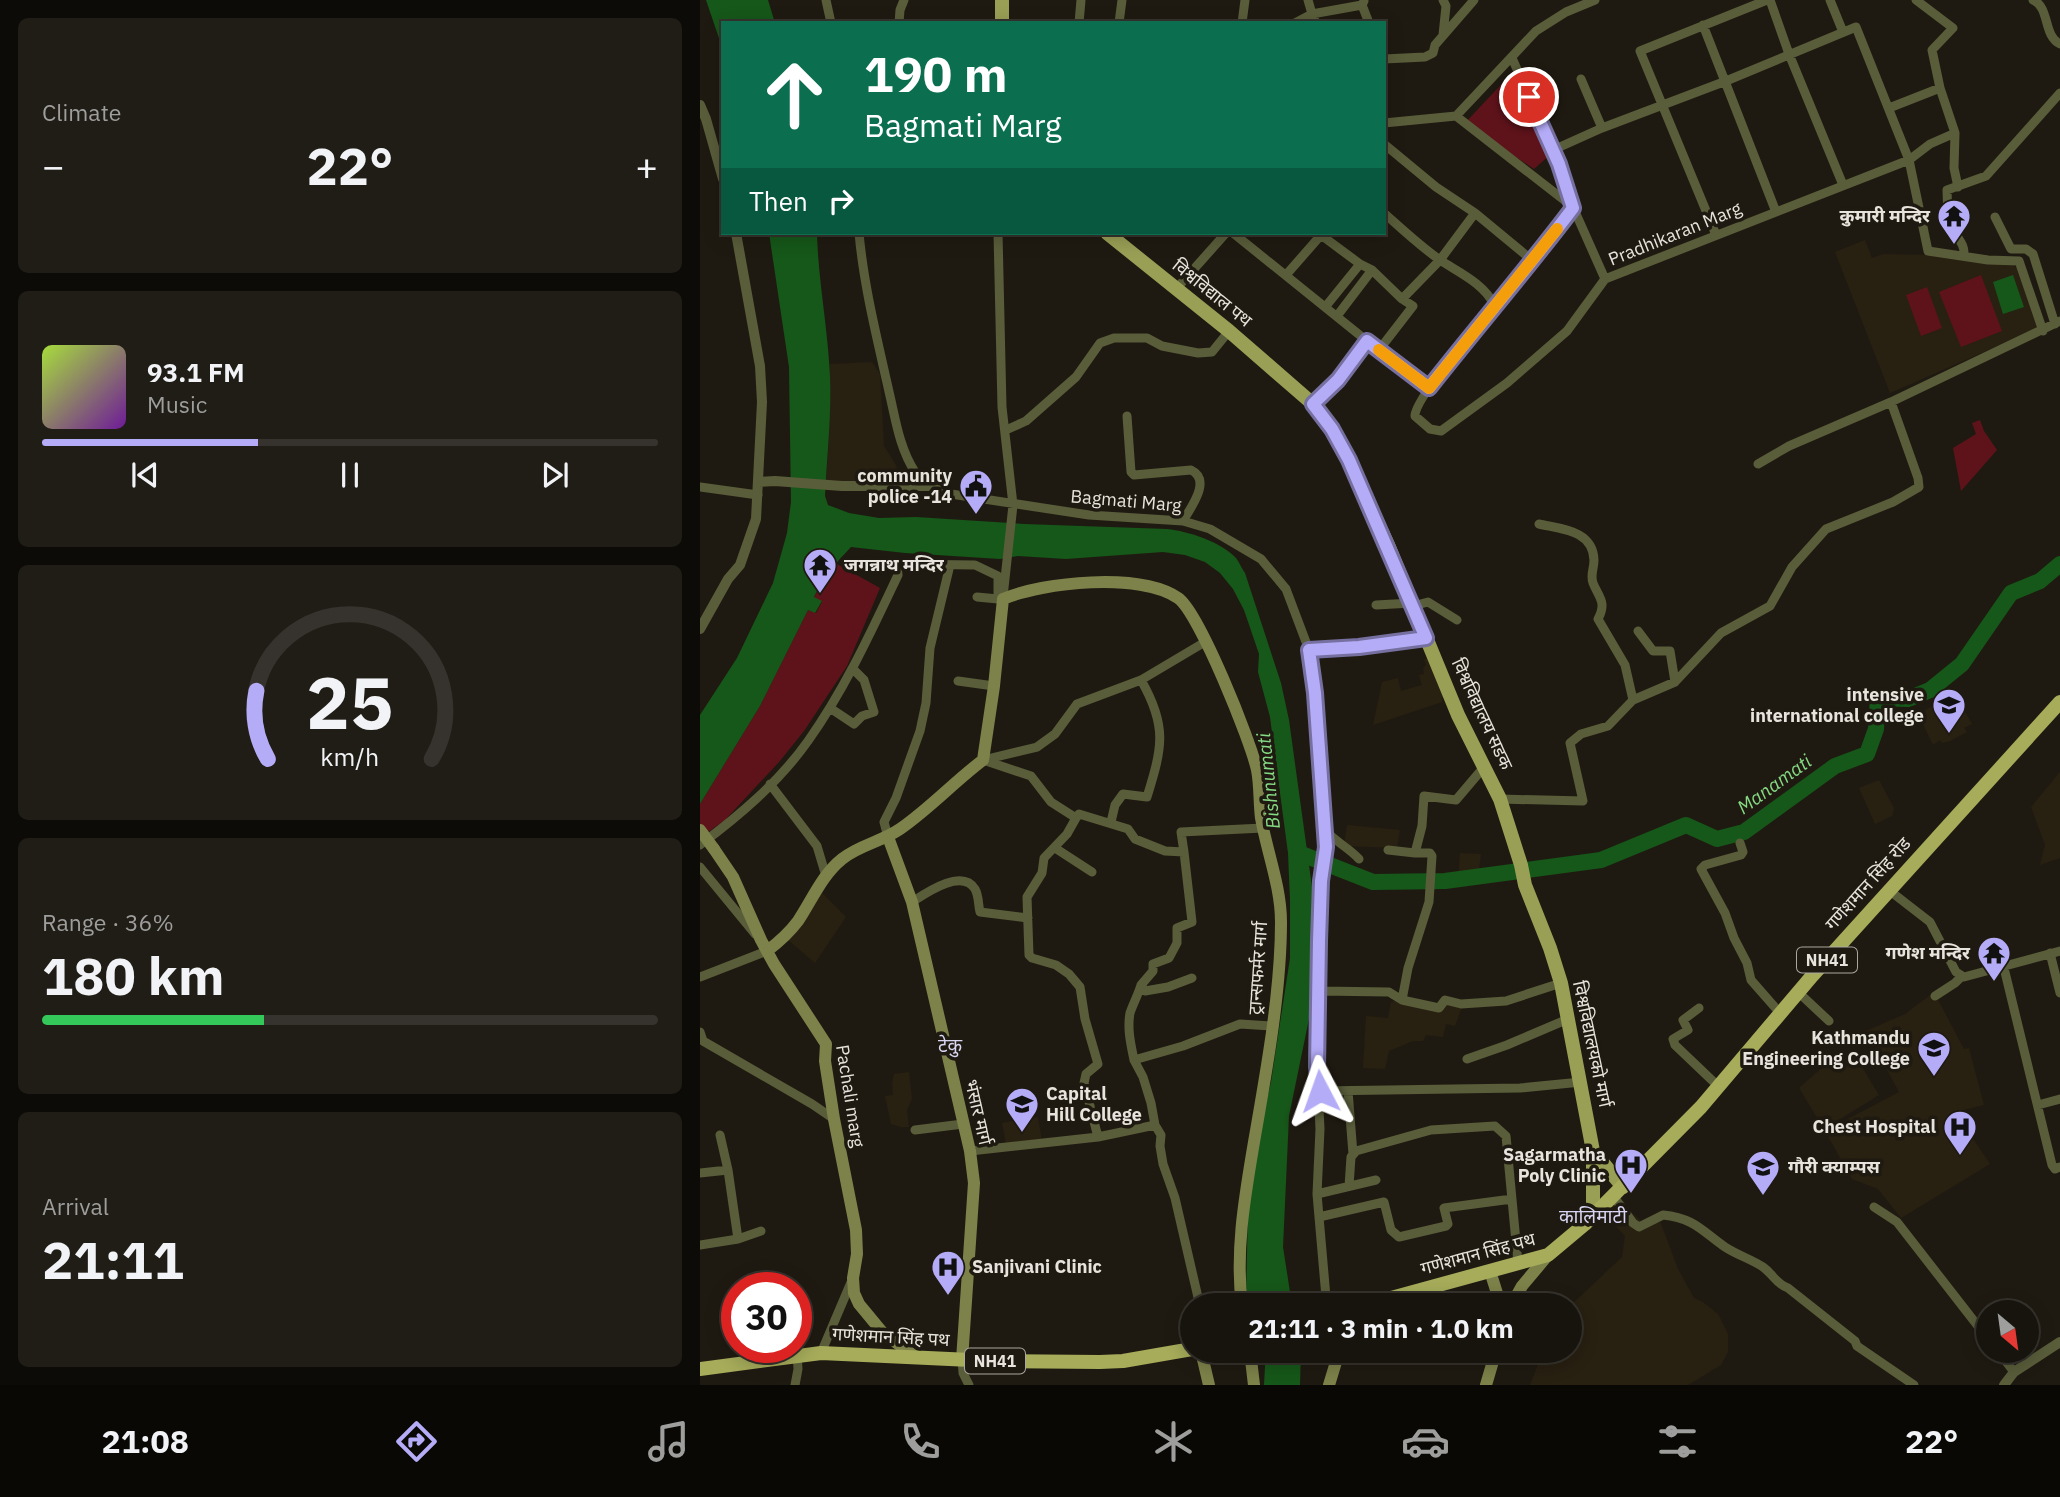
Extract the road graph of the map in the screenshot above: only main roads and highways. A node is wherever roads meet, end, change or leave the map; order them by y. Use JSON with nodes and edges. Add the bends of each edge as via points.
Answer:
{"nodes":[{"id":1,"x":1002,"y":0,"type":"edge"},
{"id":2,"x":1002,"y":21,"type":"edge"},
{"id":3,"x":1110,"y":235,"type":"edge"},
{"id":4,"x":1313,"y":404,"type":"joint"},
{"id":5,"x":2060,"y":702,"type":"edge"},
{"id":6,"x":700,"y":830,"type":"edge"},
{"id":7,"x":888,"y":837,"type":"junction"},
{"id":8,"x":1525,"y":886,"type":"joint"},
{"id":9,"x":764,"y":946,"type":"junction"},
{"id":10,"x":1592,"y":1151,"type":"junction"},
{"id":11,"x":1618,"y":1192,"type":"junction"},
{"id":12,"x":1593,"y":1216,"type":"junction"},
{"id":13,"x":1548,"y":1255,"type":"junction"},
{"id":14,"x":1490,"y":1271,"type":"junction"},
{"id":15,"x":1241,"y":1293,"type":"edge"},
{"id":16,"x":1410,"y":1293,"type":"edge"},
{"id":17,"x":1498,"y":1293,"type":"edge"},
{"id":18,"x":1518,"y":1293,"type":"edge"},
{"id":19,"x":1180,"y":1351,"type":"edge"},
{"id":20,"x":917,"y":1358,"type":"junction"},
{"id":21,"x":962,"y":1360,"type":"junction"},
{"id":22,"x":1204,"y":1363,"type":"edge"},
{"id":23,"x":1251,"y":1363,"type":"edge"},
{"id":24,"x":1336,"y":1363,"type":"edge"},
{"id":25,"x":1492,"y":1363,"type":"edge"},
{"id":26,"x":700,"y":1369,"type":"edge"},
{"id":27,"x":1209,"y":1385,"type":"edge"},
{"id":28,"x":1254,"y":1385,"type":"edge"},
{"id":29,"x":1329,"y":1385,"type":"edge"},
{"id":30,"x":1486,"y":1385,"type":"edge"}],
"edges":[{"from":1,"to":2,"type":"main road"},
{"from":3,"to":4,"type":"main road","name":"विश्वविद्याल पथ"},
{"from":4,"to":8,"type":"main road","name":"विश्वविद्यालय सडक","via":[[1349,460],[1458,715],[1500,799]]},
{"from":5,"to":11,"type":"highway","name":"गणेशमान सिंह रोड","number":"NH41","via":[[1798,992],[1701,1107]]},
{"from":6,"to":9,"type":"main road","name":"Pachali marg","bridge":true,"via":[[733,877]]},
{"from":7,"to":9,"type":"main road","via":[[842,859],[782,940]]},
{"from":7,"to":15,"type":"main road","name":"ट्रान्सफर्मर मार्ग","via":[[983,760],[1000,599],[1040,587],[1093,583],[1132,584],[1165,591],[1181,600],[1234,703],[1257,770],[1281,920],[1266,1069],[1241,1219]]},
{"from":7,"to":21,"type":"main road","name":"भंसार मार्ग","via":[[912,902],[970,1152],[974,1183]]},
{"from":8,"to":10,"type":"main road","name":"विश्वविद्यालयको मार्ग","via":[[1561,983]]},
{"from":9,"to":20,"type":"main road","name":"Pachali marg","via":[[826,1044],[834,1119],[856,1230],[854,1293],[883,1333]]},
{"from":10,"to":11,"type":"main road"},
{"from":10,"to":12,"type":"main road","name":"विश्वविद्यालयको मार्ग"},
{"from":11,"to":12,"type":"highway","name":"गणेशमान सिंह रोड","number":"NH41"},
{"from":12,"to":13,"type":"highway","name":"गणेशमान सिंह पथ","number":"NH41"},
{"from":13,"to":14,"type":"highway","name":"गणेशमान सिंह पथ","number":"NH41"},
{"from":13,"to":18,"type":"main road"},
{"from":14,"to":16,"type":"highway","name":"गणेशमान सिंह पथ","number":"NH41"},
{"from":14,"to":17,"type":"main road"},
{"from":19,"to":21,"type":"highway","name":"गणेशमान सिंह पथ","number":"NH41","via":[[1124,1361]]},
{"from":20,"to":21,"type":"highway","name":"गणेशमान सिंह पथ","number":"NH41"},
{"from":20,"to":26,"type":"highway","name":"गणेशमान सिंह पथ","number":"NH41","via":[[797,1354]]},
{"from":22,"to":27,"type":"main road"},
{"from":23,"to":28,"type":"main road"},
{"from":24,"to":29,"type":"main road"},
{"from":25,"to":30,"type":"main road"}]}
